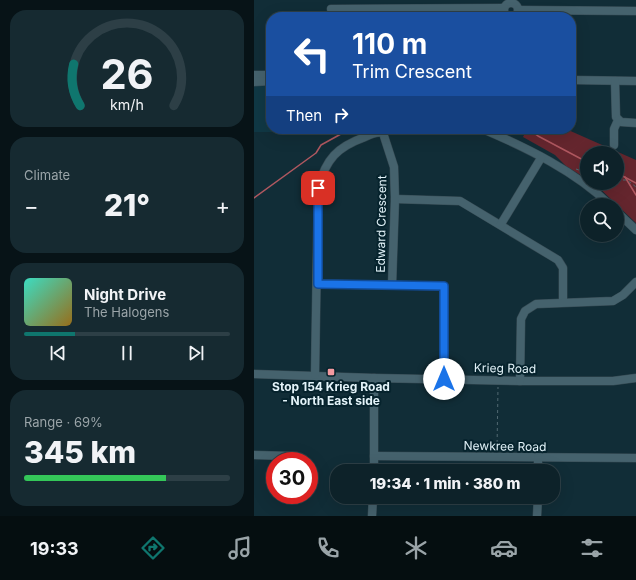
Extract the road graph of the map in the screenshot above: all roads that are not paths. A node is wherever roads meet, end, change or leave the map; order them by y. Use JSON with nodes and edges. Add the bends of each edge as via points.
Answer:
{"nodes":[{"id":1,"x":511,"y":1,"type":"edge"},
{"id":2,"x":504,"y":8,"type":"junction"},
{"id":3,"x":331,"y":9,"type":"dead end"},
{"id":4,"x":518,"y":10,"type":"joint"},
{"id":5,"x":636,"y":11,"type":"edge"},
{"id":6,"x":505,"y":12,"type":"edge"},
{"id":7,"x":254,"y":74,"type":"edge"},
{"id":8,"x":266,"y":75,"type":"edge"},
{"id":9,"x":576,"y":80,"type":"edge"},
{"id":10,"x":266,"y":81,"type":"edge"},
{"id":11,"x":616,"y":81,"type":"junction"},
{"id":12,"x":636,"y":81,"type":"edge"},
{"id":13,"x":254,"y":82,"type":"edge"},
{"id":14,"x":618,"y":120,"type":"junction"},
{"id":15,"x":636,"y":123,"type":"edge"},
{"id":16,"x":373,"y":134,"type":"edge"},
{"id":17,"x":383,"y":134,"type":"edge"},
{"id":18,"x":495,"y":134,"type":"edge"},
{"id":19,"x":614,"y":145,"type":"dead end"},
{"id":20,"x":541,"y":158,"type":"junction"},
{"id":21,"x":603,"y":198,"type":"edge"},
{"id":22,"x":395,"y":199,"type":"junction"},
{"id":23,"x":624,"y":219,"type":"edge"},
{"id":24,"x":501,"y":224,"type":"junction"},
{"id":25,"x":636,"y":230,"type":"edge"},
{"id":26,"x":636,"y":282,"type":"edge"},
{"id":27,"x":318,"y":284,"type":"junction"},
{"id":28,"x":392,"y":285,"type":"junction"},
{"id":29,"x":563,"y":302,"type":"junction"},
{"id":30,"x":254,"y":374,"type":"edge"},
{"id":31,"x":315,"y":375,"type":"junction"},
{"id":32,"x":374,"y":378,"type":"junction"},
{"id":33,"x":636,"y":378,"type":"edge"},
{"id":34,"x":444,"y":379,"type":"junction"},
{"id":35,"x":520,"y":381,"type":"junction"},
{"id":36,"x":254,"y":455,"type":"edge"},
{"id":37,"x":266,"y":455,"type":"edge"},
{"id":38,"x":374,"y":456,"type":"junction"},
{"id":39,"x":538,"y":458,"type":"junction"},
{"id":40,"x":636,"y":458,"type":"edge"},
{"id":41,"x":374,"y":464,"type":"edge"},
{"id":42,"x":538,"y":464,"type":"edge"},
{"id":43,"x":373,"y":504,"type":"edge"},
{"id":44,"x":538,"y":504,"type":"edge"},
{"id":45,"x":372,"y":516,"type":"edge"},
{"id":46,"x":537,"y":516,"type":"edge"}],
"edges":[{"from":1,"to":2,"type":"street"},
{"from":1,"to":4,"type":"street"},
{"from":2,"to":3,"type":"street"},
{"from":2,"to":6,"type":"street"},
{"from":4,"to":5,"type":"street"},
{"from":7,"to":8,"type":"street"},
{"from":9,"to":11,"type":"street"},
{"from":10,"to":13,"type":"street"},
{"from":11,"to":12,"type":"street"},
{"from":11,"to":14,"type":"street","via":[[615,113]]},
{"from":14,"to":15,"type":"street"},
{"from":14,"to":19,"type":"street","via":[[614,129]]},
{"from":16,"to":27,"type":"street","name":"Edward Crescent","via":[[348,143],[332,156],[322,174],[318,188]]},
{"from":17,"to":22,"type":"street","name":"Edward Crescent","via":[[394,167]]},
{"from":18,"to":20,"type":"street"},
{"from":20,"to":21,"type":"street","via":[[595,190]]},
{"from":20,"to":24,"type":"street"},
{"from":22,"to":24,"type":"street","via":[[460,201]]},
{"from":22,"to":28,"type":"street","name":"Edward Crescent"},
{"from":23,"to":25,"type":"street"},
{"from":24,"to":29,"type":"street","via":[[558,260],[563,268]]},
{"from":26,"to":29,"type":"street","via":[[613,301]]},
{"from":27,"to":28,"type":"street"},
{"from":27,"to":31,"type":"street","name":"Edward Crescent"},
{"from":28,"to":34,"type":"street","via":[[444,286]]},
{"from":29,"to":35,"type":"street","via":[[536,304],[521,318]]},
{"from":30,"to":31,"type":"street","name":"Krieg Road"},
{"from":31,"to":32,"type":"street","name":"Krieg Road"},
{"from":32,"to":34,"type":"street","name":"Krieg Road"},
{"from":32,"to":38,"type":"street"},
{"from":33,"to":35,"type":"street","name":"Krieg Road","via":[[613,381]]},
{"from":34,"to":35,"type":"street","name":"Krieg Road"},
{"from":36,"to":37,"type":"street"},
{"from":38,"to":39,"type":"street","name":"Newkree Road"},
{"from":38,"to":41,"type":"street"},
{"from":39,"to":40,"type":"street","name":"Newkree Road"},
{"from":39,"to":42,"type":"street"},
{"from":43,"to":45,"type":"street"},
{"from":44,"to":46,"type":"street"}]}
